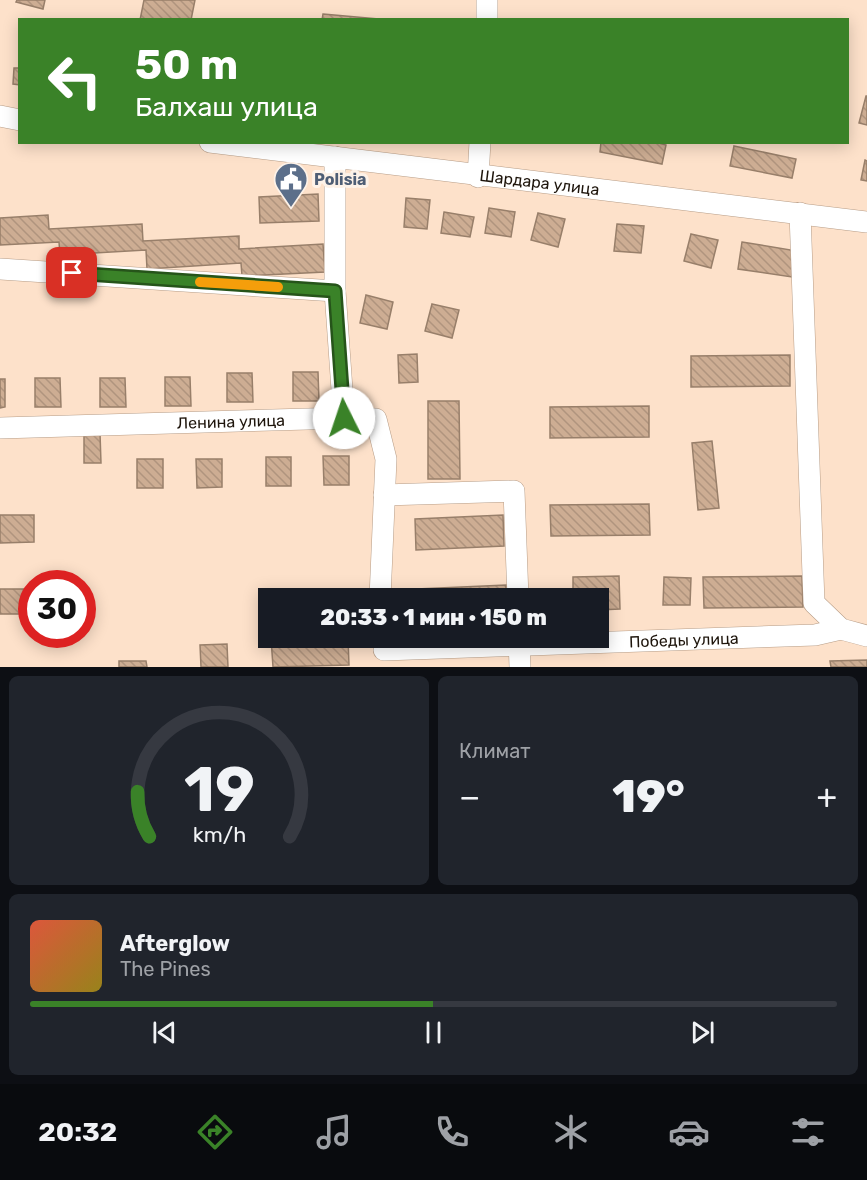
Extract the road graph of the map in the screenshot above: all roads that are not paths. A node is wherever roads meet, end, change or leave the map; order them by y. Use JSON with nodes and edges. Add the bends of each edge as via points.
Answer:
{"nodes":[{"id":1,"x":487,"y":0,"type":"edge"},
{"id":2,"x":487,"y":18,"type":"edge"},
{"id":3,"x":0,"y":116,"type":"edge"},
{"id":4,"x":18,"y":120,"type":"edge"},
{"id":5,"x":227,"y":144,"type":"edge"},
{"id":6,"x":480,"y":144,"type":"edge"},
{"id":7,"x":335,"y":157,"type":"junction"},
{"id":8,"x":478,"y":177,"type":"junction"},
{"id":9,"x":800,"y":213,"type":"junction"},
{"id":10,"x":867,"y":222,"type":"edge"},
{"id":11,"x":0,"y":269,"type":"edge"},
{"id":12,"x":335,"y":291,"type":"junction"},
{"id":13,"x":344,"y":418,"type":"junction"},
{"id":14,"x":0,"y":428,"type":"edge"},
{"id":15,"x":384,"y":495,"type":"junction"},
{"id":16,"x":380,"y":588,"type":"edge"},
{"id":17,"x":518,"y":588,"type":"edge"},
{"id":18,"x":841,"y":629,"type":"junction"},
{"id":19,"x":867,"y":636,"type":"edge"},
{"id":20,"x":609,"y":639,"type":"edge"},
{"id":21,"x":424,"y":648,"type":"edge"},
{"id":22,"x":519,"y":648,"type":"edge"},
{"id":23,"x":383,"y":651,"type":"edge"},
{"id":24,"x":520,"y":667,"type":"edge"}],
"edges":[{"from":1,"to":2,"type":"street"},
{"from":3,"to":4,"type":"street"},
{"from":5,"to":7,"type":"street","name":"Шардара улица"},
{"from":6,"to":8,"type":"street"},
{"from":7,"to":8,"type":"street","name":"Шардара улица"},
{"from":7,"to":12,"type":"street"},
{"from":8,"to":9,"type":"street","name":"Шардара улица"},
{"from":9,"to":10,"type":"street","name":"Шардара улица"},
{"from":9,"to":18,"type":"street","via":[[814,603]]},
{"from":11,"to":12,"type":"street"},
{"from":12,"to":13,"type":"street"},
{"from":13,"to":14,"type":"street","name":"Ленина улица"},
{"from":13,"to":15,"type":"street","name":"Ленина улица","via":[[376,418],[386,459]]},
{"from":15,"to":16,"type":"street"},
{"from":15,"to":17,"type":"street","via":[[514,491]]},
{"from":18,"to":19,"type":"street"},
{"from":18,"to":20,"type":"street","name":"Победы улица","via":[[815,635]]},
{"from":21,"to":23,"type":"street","name":"Победы улица"},
{"from":22,"to":24,"type":"street"}]}
